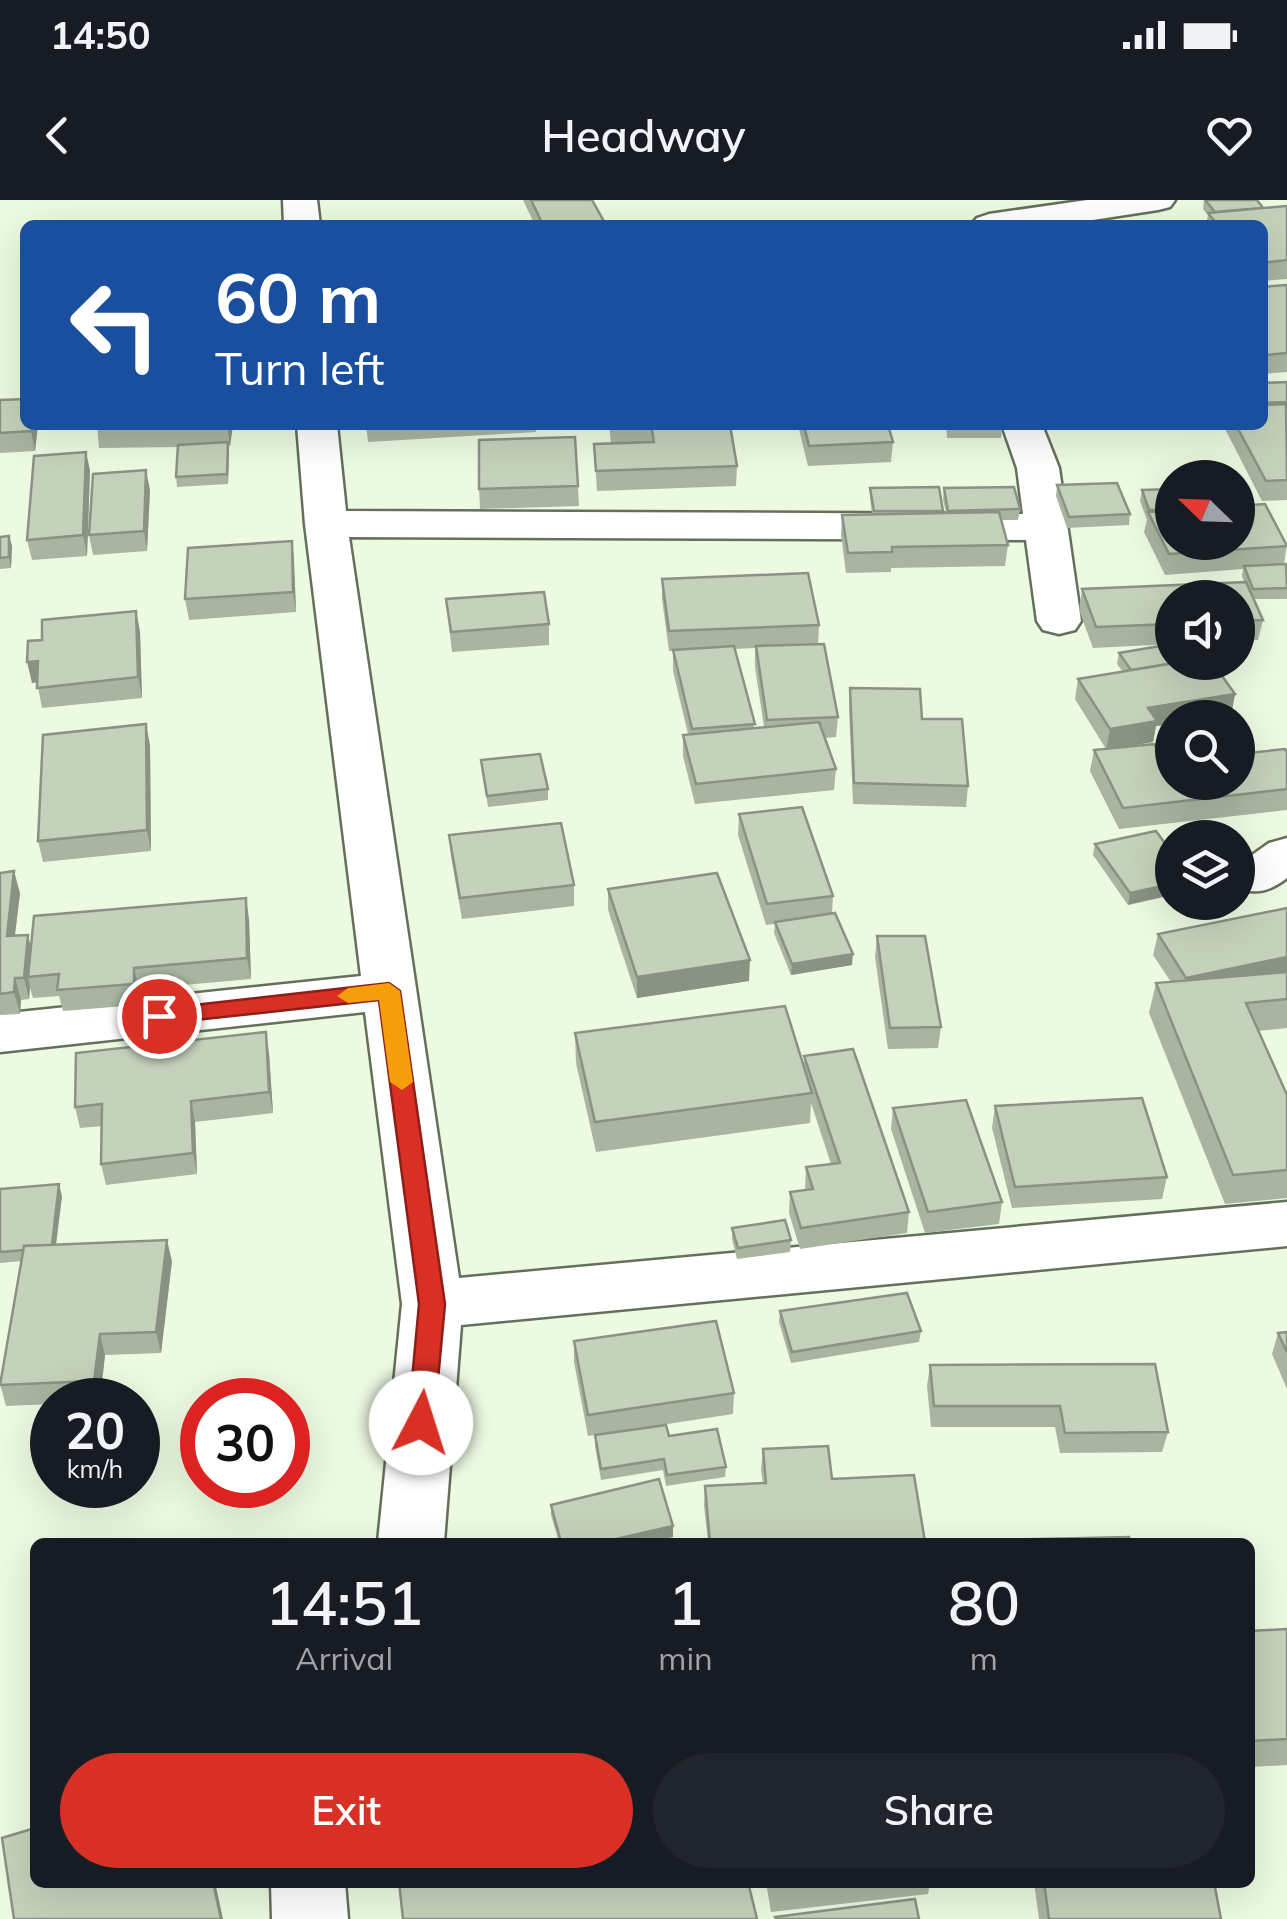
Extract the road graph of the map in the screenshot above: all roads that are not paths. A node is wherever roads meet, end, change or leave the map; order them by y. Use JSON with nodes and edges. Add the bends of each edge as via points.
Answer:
{"nodes":[{"id":1,"x":1158,"y":200,"type":"edge"},
{"id":2,"x":1023,"y":220,"type":"edge"},
{"id":3,"x":317,"y":430,"type":"edge"},
{"id":4,"x":1024,"y":430,"type":"edge"},
{"id":5,"x":326,"y":524,"type":"junction"},
{"id":6,"x":1046,"y":527,"type":"junction"},
{"id":7,"x":1059,"y":621,"type":"dead end"},
{"id":8,"x":389,"y":991,"type":"junction"},
{"id":9,"x":0,"y":1034,"type":"edge"},
{"id":10,"x":1287,"y":1224,"type":"edge"},
{"id":11,"x":432,"y":1304,"type":"junction"},
{"id":12,"x":410,"y":1538,"type":"edge"},
{"id":13,"x":308,"y":1888,"type":"edge"},
{"id":14,"x":310,"y":1919,"type":"edge"}],
"edges":[{"from":1,"to":2,"type":"street"},
{"from":3,"to":5,"type":"street"},
{"from":4,"to":6,"type":"street","via":[[1038,468]]},
{"from":5,"to":6,"type":"street"},
{"from":5,"to":8,"type":"street"},
{"from":6,"to":7,"type":"street"},
{"from":8,"to":9,"type":"street"},
{"from":8,"to":11,"type":"street"},
{"from":10,"to":11,"type":"street"},
{"from":11,"to":12,"type":"street"},
{"from":13,"to":14,"type":"street"}]}
